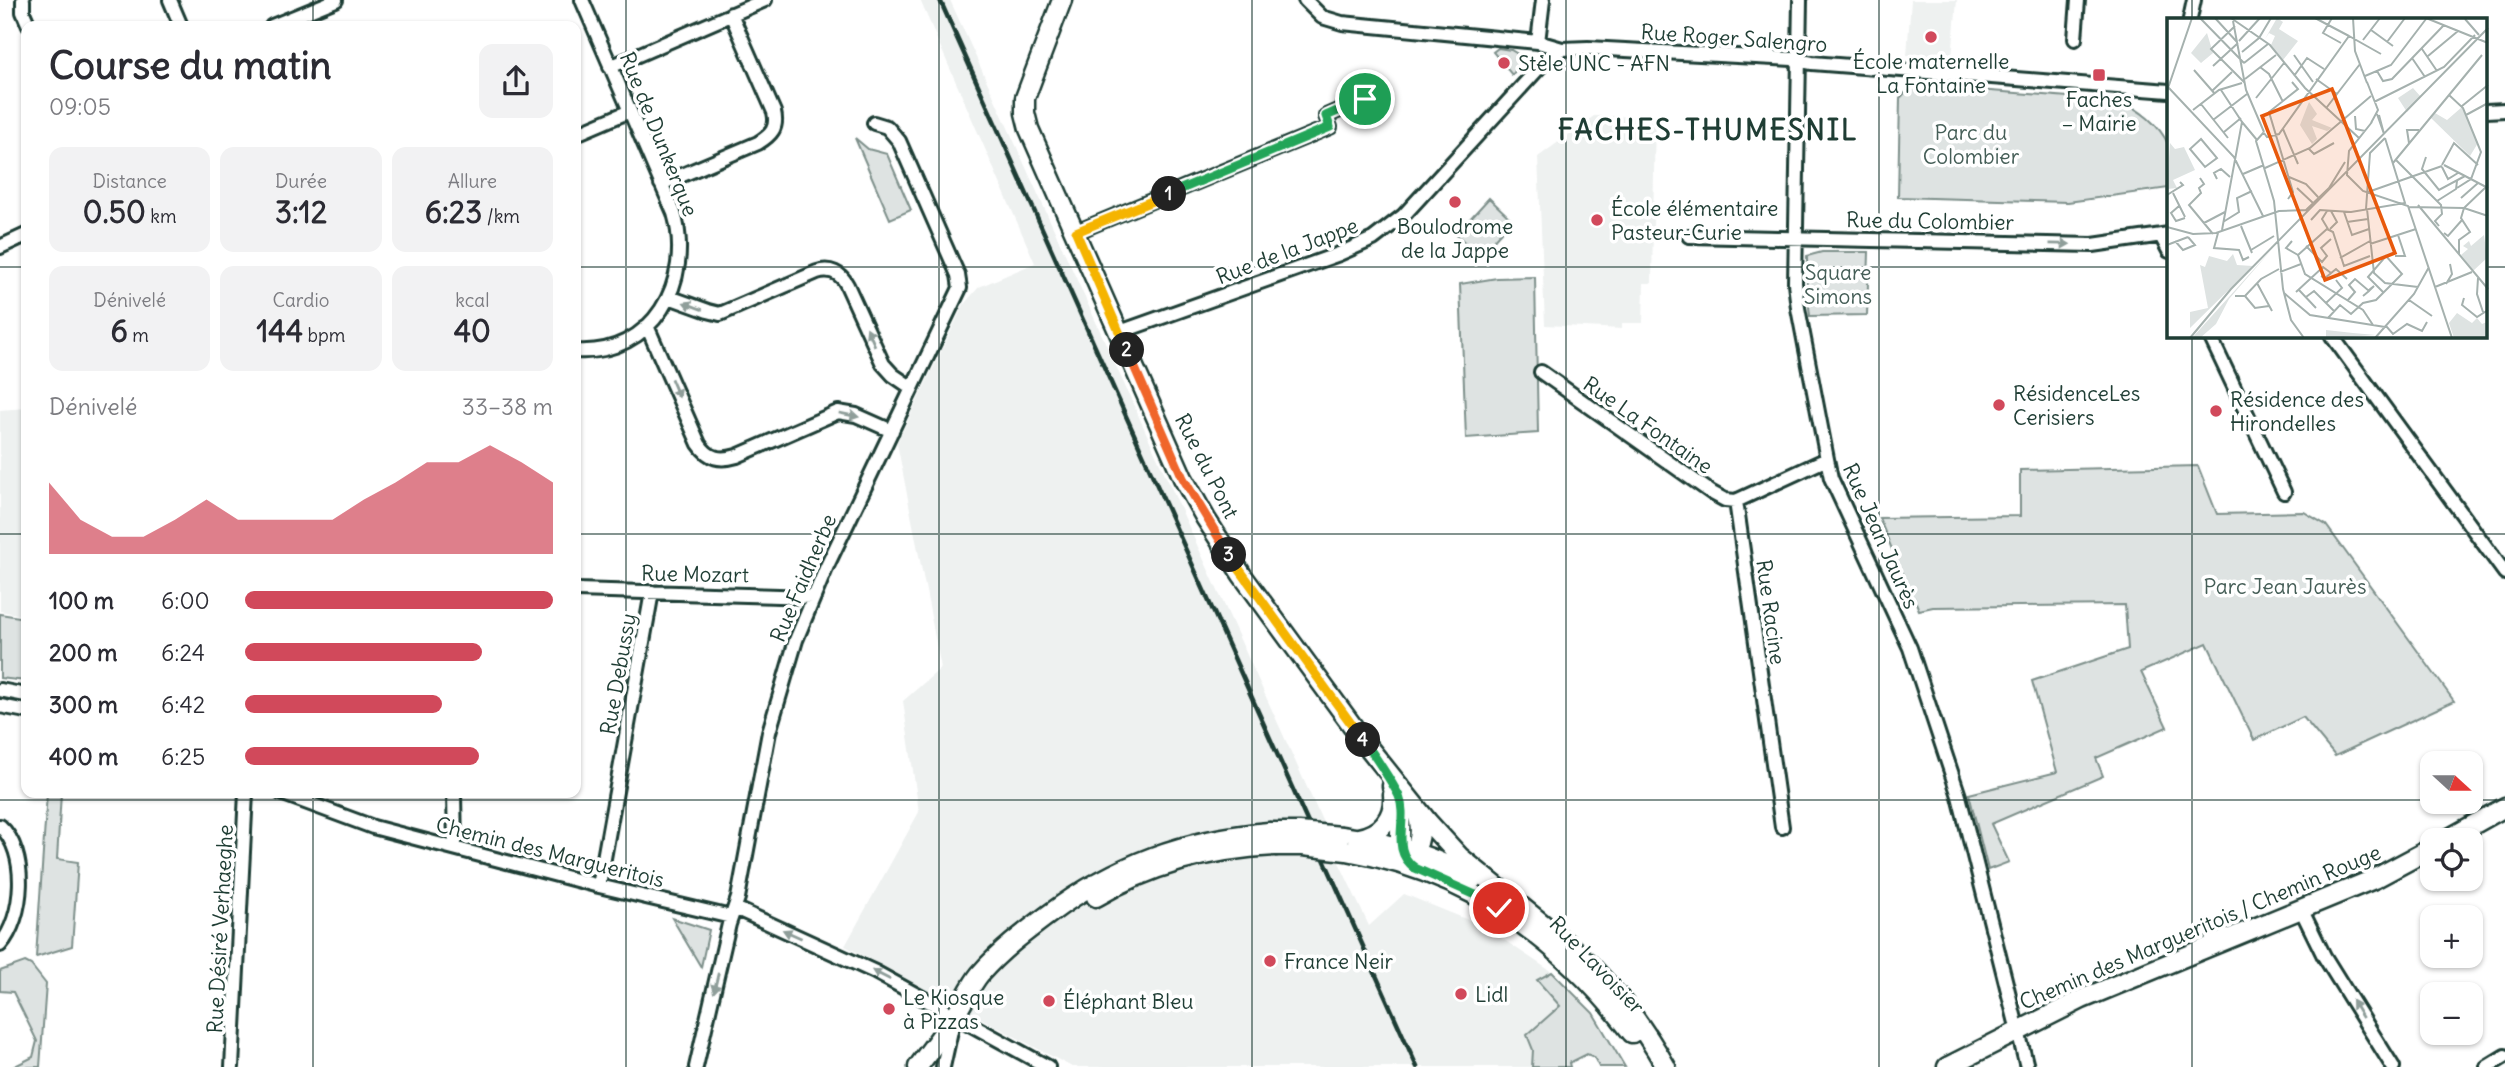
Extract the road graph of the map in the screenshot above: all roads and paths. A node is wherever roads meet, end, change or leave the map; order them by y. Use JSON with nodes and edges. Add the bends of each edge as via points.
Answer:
{"nodes":[{"id":1,"x":23,"y":0,"type":"edge"},
{"id":2,"x":170,"y":0,"type":"edge"},
{"id":3,"x":336,"y":0,"type":"edge"},
{"id":4,"x":582,"y":0,"type":"edge"},
{"id":5,"x":765,"y":0,"type":"edge"},
{"id":6,"x":1062,"y":0,"type":"edge"},
{"id":7,"x":1305,"y":0,"type":"edge"},
{"id":8,"x":1543,"y":0,"type":"edge"},
{"id":9,"x":1800,"y":0,"type":"edge"},
{"id":10,"x":2078,"y":0,"type":"edge"},
{"id":11,"x":2194,"y":0,"type":"edge"},
{"id":12,"x":731,"y":15,"type":"junction"},
{"id":13,"x":2190,"y":18,"type":"edge"},
{"id":14,"x":27,"y":21,"type":"edge"},
{"id":15,"x":179,"y":21,"type":"edge"},
{"id":16,"x":284,"y":21,"type":"edge"},
{"id":17,"x":2075,"y":39,"type":"dead end"},
{"id":18,"x":1538,"y":42,"type":"junction"},
{"id":19,"x":1562,"y":49,"type":"junction"},
{"id":20,"x":1799,"y":60,"type":"junction"},
{"id":21,"x":610,"y":67,"type":"junction"},
{"id":22,"x":2167,"y":91,"type":"edge"},
{"id":23,"x":1365,"y":99,"type":"dead end"},
{"id":24,"x":629,"y":111,"type":"junction"},
{"id":25,"x":874,"y":123,"type":"dead end"},
{"id":26,"x":581,"y":132,"type":"edge"},
{"id":27,"x":661,"y":184,"type":"junction"},
{"id":28,"x":1076,"y":232,"type":"junction"},
{"id":29,"x":2165,"y":235,"type":"edge"},
{"id":30,"x":1689,"y":236,"type":"dead end"},
{"id":31,"x":21,"y":237,"type":"edge"},
{"id":32,"x":1796,"y":237,"type":"junction"},
{"id":33,"x":0,"y":247,"type":"edge"},
{"id":34,"x":669,"y":297,"type":"junction"},
{"id":35,"x":647,"y":326,"type":"junction"},
{"id":36,"x":1120,"y":332,"type":"junction"},
{"id":37,"x":2211,"y":338,"type":"edge"},
{"id":38,"x":2333,"y":338,"type":"edge"},
{"id":39,"x":581,"y":351,"type":"edge"},
{"id":40,"x":1541,"y":372,"type":"dead end"},
{"id":41,"x":912,"y":388,"type":"junction"},
{"id":42,"x":892,"y":431,"type":"junction"},
{"id":43,"x":1827,"y":458,"type":"junction"},
{"id":44,"x":2284,"y":492,"type":"dead end"},
{"id":45,"x":1736,"y":501,"type":"junction"},
{"id":46,"x":2505,"y":573,"type":"edge"},
{"id":47,"x":581,"y":590,"type":"edge"},
{"id":48,"x":652,"y":593,"type":"junction"},
{"id":49,"x":813,"y":597,"type":"junction"},
{"id":50,"x":0,"y":691,"type":"edge"},
{"id":51,"x":21,"y":694,"type":"edge"},
{"id":52,"x":0,"y":706,"type":"edge"},
{"id":53,"x":21,"y":710,"type":"edge"},
{"id":54,"x":1368,"y":747,"type":"junction"},
{"id":55,"x":1386,"y":778,"type":"junction"},
{"id":56,"x":246,"y":798,"type":"edge"},
{"id":57,"x":297,"y":798,"type":"edge"},
{"id":58,"x":454,"y":798,"type":"edge"},
{"id":59,"x":1412,"y":800,"type":"junction"},
{"id":60,"x":2505,"y":807,"type":"edge"},
{"id":61,"x":0,"y":826,"type":"edge"},
{"id":62,"x":1782,"y":827,"type":"dead end"},
{"id":63,"x":2467,"y":828,"type":"edge"},
{"id":64,"x":1272,"y":840,"type":"junction"},
{"id":65,"x":1348,"y":842,"type":"junction"},
{"id":66,"x":455,"y":848,"type":"junction"},
{"id":67,"x":2420,"y":854,"type":"edge"},
{"id":68,"x":1408,"y":856,"type":"junction"},
{"id":69,"x":599,"y":886,"type":"junction"},
{"id":70,"x":2301,"y":909,"type":"junction"},
{"id":71,"x":733,"y":912,"type":"junction"},
{"id":72,"x":1544,"y":925,"type":"junction"},
{"id":73,"x":0,"y":945,"type":"edge"},
{"id":74,"x":955,"y":1015,"type":"junction"},
{"id":75,"x":2018,"y":1031,"type":"junction"},
{"id":76,"x":2505,"y":1056,"type":"edge"},
{"id":77,"x":232,"y":1067,"type":"edge"},
{"id":78,"x":696,"y":1067,"type":"edge"},
{"id":79,"x":918,"y":1067,"type":"edge"},
{"id":80,"x":943,"y":1067,"type":"edge"},
{"id":81,"x":1048,"y":1067,"type":"edge"},
{"id":82,"x":1654,"y":1067,"type":"edge"},
{"id":83,"x":1665,"y":1067,"type":"edge"},
{"id":84,"x":1947,"y":1067,"type":"edge"},
{"id":85,"x":2027,"y":1067,"type":"edge"},
{"id":86,"x":2393,"y":1067,"type":"edge"},
{"id":87,"x":2487,"y":1067,"type":"edge"}],
"edges":[{"from":1,"to":14,"type":"street"},
{"from":2,"to":15,"type":"street"},
{"from":3,"to":16,"type":"street"},
{"from":4,"to":21,"type":"street","name":"Rue de Dunkerque"},
{"from":5,"to":12,"type":"street"},
{"from":6,"to":28,"type":"main road","name":"Rue du Pont","via":[[1025,98],[1025,113]]},
{"from":7,"to":18,"type":"street","name":"Rue Roger Salengro","via":[[1322,17],[1342,23]]},
{"from":8,"to":18,"type":"street"},
{"from":9,"to":20,"type":"street","name":"Rue Jean Jaurès"},
{"from":10,"to":17,"type":"street"},
{"from":11,"to":13,"type":"street"},
{"from":12,"to":21,"type":"street"},
{"from":12,"to":27,"type":"street","via":[[774,112],[775,127],[758,143]]},
{"from":18,"to":19,"type":"street","name":"Rue Roger Salengro"},
{"from":19,"to":20,"type":"street","name":"Rue Roger Salengro"},
{"from":19,"to":36,"type":"street","name":"Rue de la Jappe","via":[[1548,58],[1410,210],[1373,239]]},
{"from":20,"to":22,"type":"street","name":"Rue Roger Salengro"},
{"from":20,"to":32,"type":"street","name":"Rue Jean Jaurès"},
{"from":21,"to":24,"type":"street","name":"Rue de Dunkerque"},
{"from":23,"to":28,"type":"street","via":[[1326,116],[1330,127]]},
{"from":24,"to":26,"type":"street"},
{"from":24,"to":27,"type":"street","name":"Rue de Dunkerque"},
{"from":25,"to":41,"type":"street","name":"Rue Faidherbe","via":[[897,137],[960,282]]},
{"from":27,"to":34,"type":"street","name":"Rue de Dunkerque","via":[[674,213],[680,245]]},
{"from":28,"to":36,"type":"main road","name":"Rue du Pont"},
{"from":32,"to":29,"type":"street","name":"Rue du Colombier","one_way":true,"via":[[2093,244]]},
{"from":30,"to":32,"type":"street","name":"Rue du Colombier"},
{"from":31,"to":33,"type":"street"},
{"from":32,"to":43,"type":"street","name":"Rue Jean Jaurès","via":[[1798,308]]},
{"from":34,"to":35,"type":"street","name":"Rue de Dunkerque"},
{"from":41,"to":34,"type":"street","one_way":true,"via":[[883,364],[847,285],[833,272],[817,272],[720,314]]},
{"from":35,"to":39,"type":"street","name":"Rue de Dunkerque","via":[[614,346]]},
{"from":35,"to":42,"type":"street","one_way":true,"via":[[699,444],[714,459],[737,456],[838,412]]},
{"from":36,"to":54,"type":"main road","name":"Rue du Pont","via":[[1183,478],[1206,519]]},
{"from":37,"to":44,"type":"street"},
{"from":38,"to":46,"type":"street"},
{"from":40,"to":45,"type":"street","name":"Rue La Fontaine","via":[[1712,493]]},
{"from":41,"to":42,"type":"street","name":"Rue Faidherbe"},
{"from":42,"to":49,"type":"street","name":"Rue Faidherbe"},
{"from":43,"to":45,"type":"street"},
{"from":43,"to":75,"type":"street","name":"Rue Jean Jaurès","via":[[1831,478],[1914,660],[1959,796]]},
{"from":45,"to":62,"type":"street","name":"Rue Racine"},
{"from":47,"to":48,"type":"street","name":"Rue Mozart"},
{"from":48,"to":49,"type":"street","name":"Rue Mozart"},
{"from":48,"to":69,"type":"street","name":"Rue Debussy"},
{"from":49,"to":71,"type":"street","name":"Rue Faidherbe","via":[[776,703]]},
{"from":50,"to":51,"type":"street"},
{"from":52,"to":53,"type":"street"},
{"from":54,"to":55,"type":"main road","name":"Rue du Pont"},
{"from":54,"to":59,"type":"main road","name":"Rue du Pont"},
{"from":55,"to":65,"type":"main road","name":"Rue du Pont","via":[[1393,795],[1391,814],[1377,832]]},
{"from":55,"to":68,"type":"main road","name":"Rue du Pont","via":[[1401,803]]},
{"from":56,"to":77,"type":"street","name":"Rue Désiré Verhaeghe"},
{"from":57,"to":66,"type":"street","name":"Chemin des Margueritois","via":[[373,827]]},
{"from":58,"to":66,"type":"street"},
{"from":59,"to":68,"type":"main road","name":"Rue du Pont","via":[[1420,827],[1418,842]]},
{"from":59,"to":72,"type":"main road","name":"Rue du Pont","via":[[1460,857]]},
{"from":60,"to":63,"type":"main road"},
{"from":61,"to":73,"type":"street","via":[[15,851],[19,891],[14,922]]},
{"from":64,"to":65,"type":"main road","name":"Rue Lavoisier","bridge":true,"via":[[1299,832]]},
{"from":64,"to":74,"type":"main road","name":"Rue Lavoisier","via":[[1192,853],[1081,906],[1016,953]]},
{"from":64,"to":74,"type":"main road","name":"Rue Lavoisier","via":[[1201,841],[1110,875],[1059,906],[1003,951],[978,977]]},
{"from":65,"to":68,"type":"main road","name":"Rue Lavoisier"},
{"from":66,"to":69,"type":"street","name":"Chemin des Margueritois"},
{"from":67,"to":70,"type":"main road","name":"Chemin des Margueritois / Chemin Rouge"},
{"from":68,"to":72,"type":"main road","name":"Rue Lavoisier","via":[[1461,872]]},
{"from":68,"to":82,"type":"main road","name":"Rue Lavoisier","via":[[1534,932],[1613,1010]]},
{"from":69,"to":71,"type":"street","name":"Chemin des Margueritois"},
{"from":70,"to":75,"type":"main road","name":"Chemin des Margueritois / Chemin Rouge","via":[[2082,999]]},
{"from":86,"to":70,"type":"street","one_way":true,"via":[[2324,956]]},
{"from":74,"to":71,"type":"street","name":"Chemin des Margueritois","one_way":true,"via":[[850,960]]},
{"from":71,"to":78,"type":"street","name":"Rue Faidherbe","one_way":true},
{"from":72,"to":83,"type":"main road","name":"Rue Lavoisier","via":[[1620,998]]},
{"from":74,"to":79,"type":"main road","name":"Rue Lavoisier"},
{"from":74,"to":80,"type":"street"},
{"from":74,"to":81,"type":"street","name":"Chemin des Margueritois"},
{"from":75,"to":84,"type":"main road","name":"Chemin des Margueritois / Chemin Rouge"},
{"from":75,"to":85,"type":"street","name":"Rue Jean Jaurès"},
{"from":76,"to":87,"type":"street"}]}
